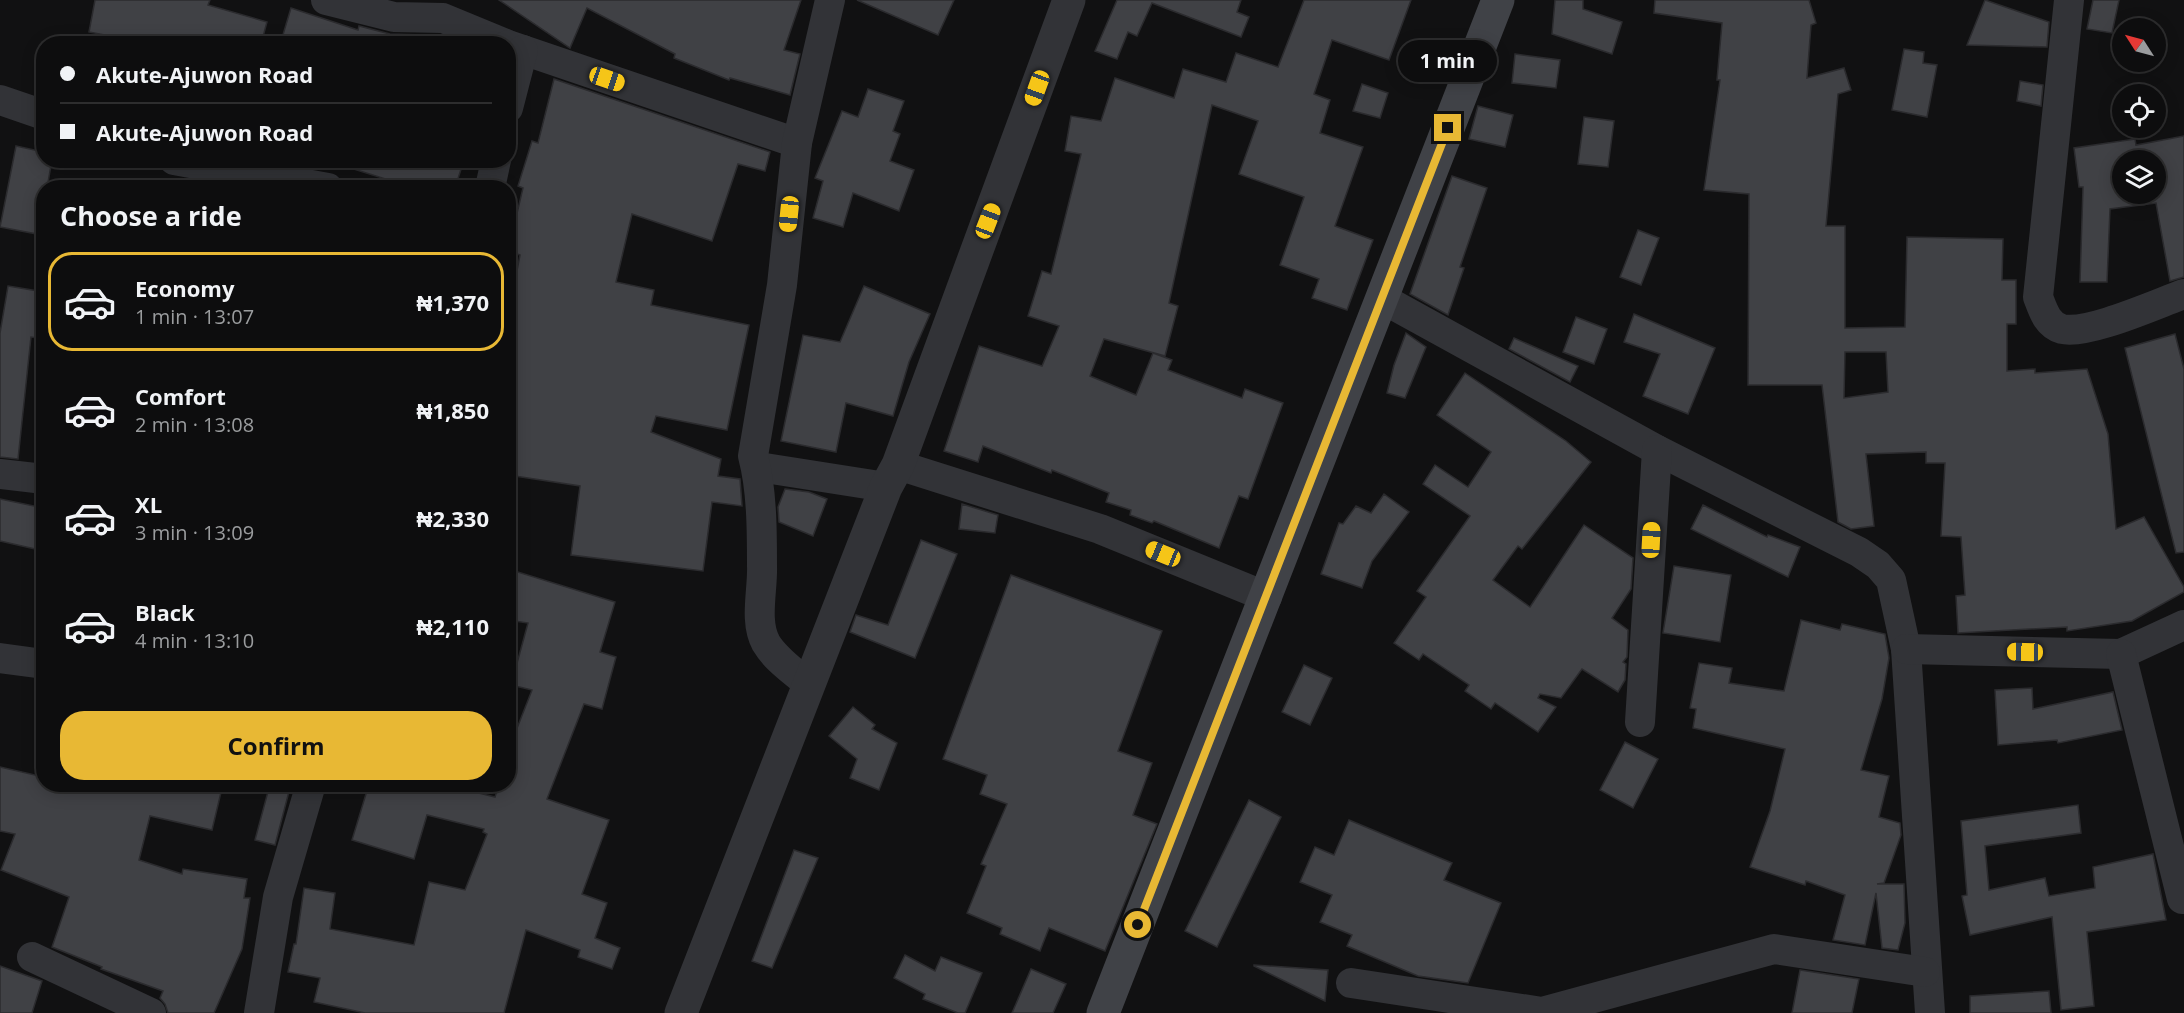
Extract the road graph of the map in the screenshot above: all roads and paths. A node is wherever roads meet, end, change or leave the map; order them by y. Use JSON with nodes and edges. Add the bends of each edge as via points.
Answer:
{"nodes":[{"id":1,"x":326,"y":0,"type":"edge"},
{"id":2,"x":830,"y":0,"type":"edge"},
{"id":3,"x":1069,"y":0,"type":"edge"},
{"id":4,"x":1498,"y":0,"type":"edge"},
{"id":5,"x":2069,"y":0,"type":"edge"},
{"id":6,"x":487,"y":36,"type":"edge"},
{"id":7,"x":516,"y":47,"type":"edge"},
{"id":8,"x":0,"y":100,"type":"edge"},
{"id":9,"x":36,"y":112,"type":"edge"},
{"id":10,"x":797,"y":143,"type":"junction"},
{"id":11,"x":218,"y":168,"type":"edge"},
{"id":12,"x":284,"y":180,"type":"edge"},
{"id":13,"x":2184,"y":294,"type":"edge"},
{"id":14,"x":1381,"y":298,"type":"junction"},
{"id":15,"x":1657,"y":450,"type":"junction"},
{"id":16,"x":757,"y":472,"type":"junction"},
{"id":17,"x":0,"y":474,"type":"edge"},
{"id":18,"x":892,"y":476,"type":"junction"},
{"id":19,"x":36,"y":478,"type":"edge"},
{"id":20,"x":1267,"y":597,"type":"junction"},
{"id":21,"x":2184,"y":625,"type":"edge"},
{"id":22,"x":1906,"y":649,"type":"junction"},
{"id":23,"x":2121,"y":654,"type":"junction"},
{"id":24,"x":0,"y":658,"type":"edge"},
{"id":25,"x":36,"y":663,"type":"edge"},
{"id":26,"x":809,"y":684,"type":"junction"},
{"id":27,"x":1640,"y":722,"type":"dead end"},
{"id":28,"x":309,"y":792,"type":"edge"},
{"id":29,"x":2182,"y":899,"type":"dead end"},
{"id":30,"x":32,"y":957,"type":"dead end"},
{"id":31,"x":1925,"y":972,"type":"junction"},
{"id":32,"x":1351,"y":982,"type":"dead end"},
{"id":33,"x":151,"y":1013,"type":"edge"},
{"id":34,"x":259,"y":1013,"type":"edge"},
{"id":35,"x":681,"y":1013,"type":"edge"},
{"id":36,"x":1103,"y":1013,"type":"edge"},
{"id":37,"x":1930,"y":1013,"type":"edge"}],
"edges":[{"from":1,"to":6,"type":"street","via":[[394,17],[443,18]]},
{"from":2,"to":10,"type":"street"},
{"from":3,"to":18,"type":"street"},
{"from":4,"to":14,"type":"main road"},
{"from":5,"to":13,"type":"street","via":[[2038,297],[2045,317],[2061,329],[2082,330]]},
{"from":7,"to":10,"type":"street"},
{"from":8,"to":9,"type":"street"},
{"from":10,"to":16,"type":"street","via":[[782,285],[753,456]]},
{"from":11,"to":12,"type":"street"},
{"from":14,"to":15,"type":"street"},
{"from":14,"to":20,"type":"main road"},
{"from":15,"to":22,"type":"street","via":[[1878,565],[1892,580]]},
{"from":15,"to":27,"type":"street"},
{"from":16,"to":18,"type":"street","via":[[765,468]]},
{"from":16,"to":26,"type":"street","via":[[762,566],[760,629],[777,657]]},
{"from":17,"to":19,"type":"street"},
{"from":18,"to":20,"type":"street","via":[[1100,529]]},
{"from":18,"to":26,"type":"street"},
{"from":20,"to":36,"type":"main road"},
{"from":21,"to":23,"type":"street"},
{"from":22,"to":23,"type":"street"},
{"from":22,"to":31,"type":"street"},
{"from":23,"to":29,"type":"street"},
{"from":24,"to":25,"type":"street"},
{"from":26,"to":35,"type":"street"},
{"from":28,"to":34,"type":"street","via":[[278,897]]},
{"from":30,"to":33,"type":"street"},
{"from":31,"to":32,"type":"street","via":[[1774,949],[1542,1012]]},
{"from":31,"to":37,"type":"street"}]}
